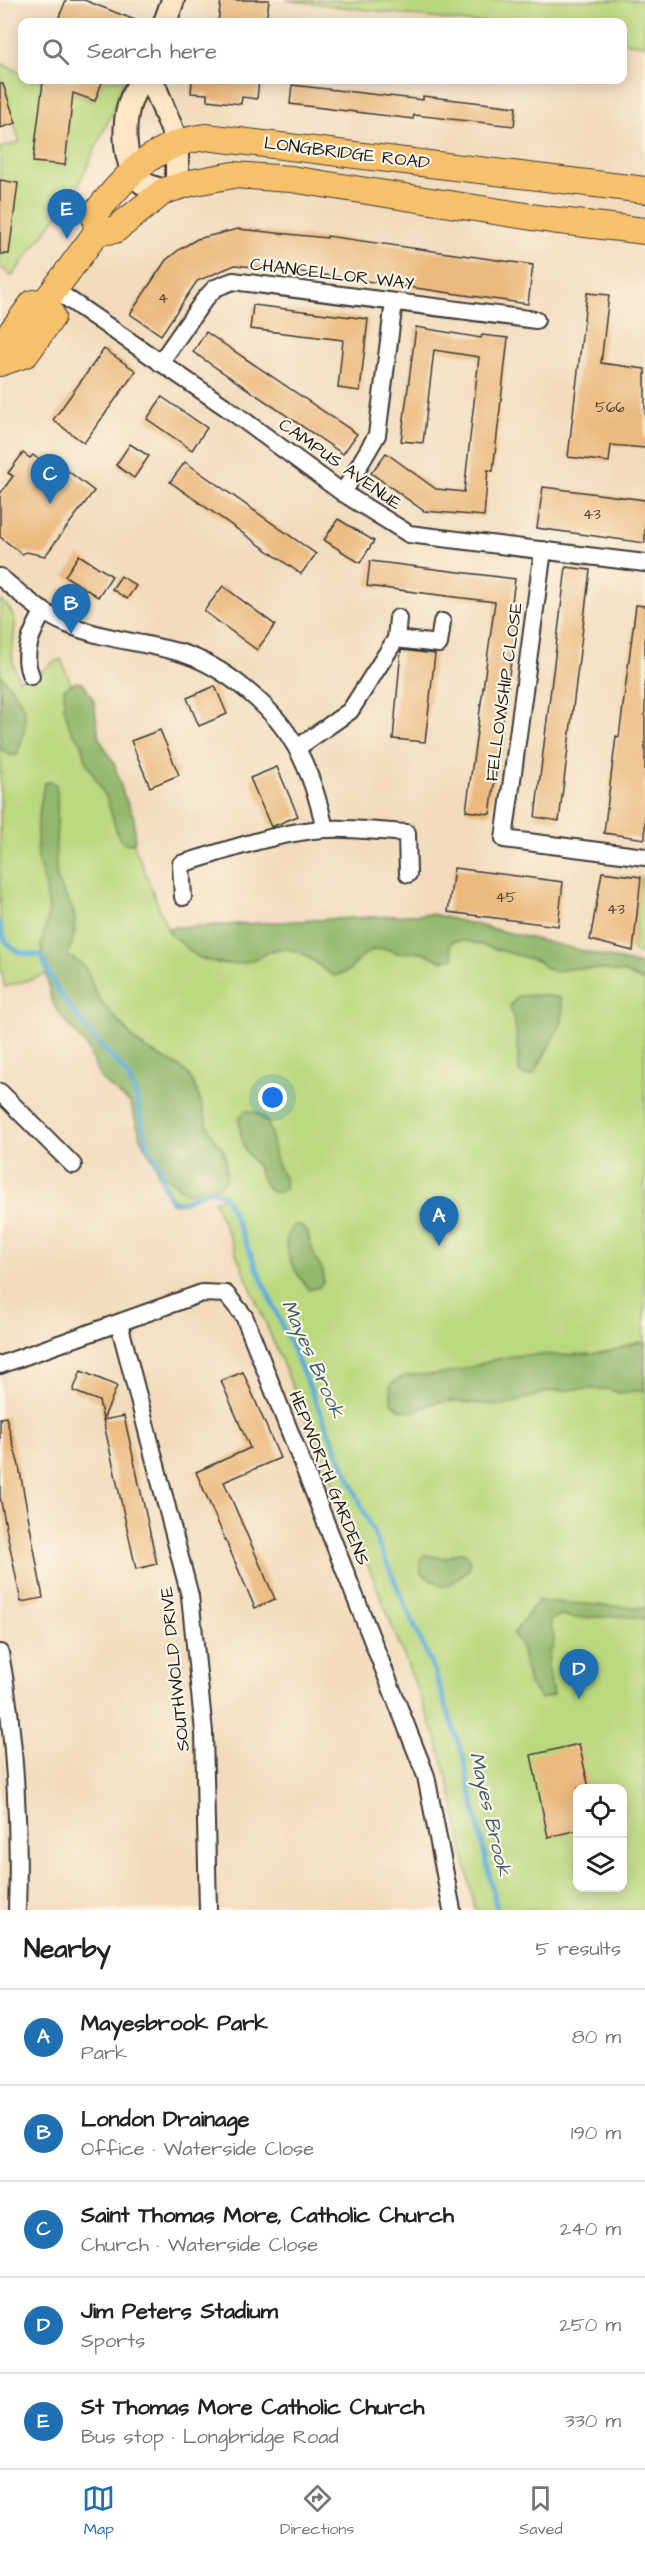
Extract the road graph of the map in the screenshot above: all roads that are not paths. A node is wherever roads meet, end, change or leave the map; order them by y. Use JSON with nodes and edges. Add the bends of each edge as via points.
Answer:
{"nodes":[{"id":1,"x":173,"y":0,"type":"edge"},
{"id":2,"x":166,"y":18,"type":"edge"},
{"id":3,"x":138,"y":84,"type":"edge"},
{"id":4,"x":154,"y":84,"type":"edge"},
{"id":5,"x":177,"y":142,"type":"junction"},
{"id":6,"x":466,"y":168,"type":"junction"},
{"id":7,"x":133,"y":169,"type":"junction"},
{"id":8,"x":171,"y":189,"type":"junction"},
{"id":9,"x":645,"y":190,"type":"edge"},
{"id":10,"x":462,"y":206,"type":"junction"},
{"id":11,"x":645,"y":231,"type":"edge"},
{"id":12,"x":97,"y":232,"type":"junction"},
{"id":13,"x":50,"y":295,"type":"junction"},
{"id":14,"x":394,"y":302,"type":"junction"},
{"id":15,"x":536,"y":320,"type":"dead end"},
{"id":16,"x":0,"y":361,"type":"edge"},
{"id":17,"x":160,"y":363,"type":"junction"},
{"id":18,"x":343,"y":493,"type":"junction"},
{"id":19,"x":543,"y":550,"type":"junction"},
{"id":20,"x":645,"y":563,"type":"edge"},
{"id":21,"x":0,"y":577,"type":"edge"},
{"id":22,"x":44,"y":612,"type":"junction"},
{"id":23,"x":398,"y":618,"type":"dead end"},
{"id":24,"x":442,"y":622,"type":"dead end"},
{"id":25,"x":396,"y":639,"type":"junction"},
{"id":26,"x":31,"y":676,"type":"dead end"},
{"id":27,"x":297,"y":748,"type":"junction"},
{"id":28,"x":325,"y":829,"type":"junction"},
{"id":29,"x":645,"y":856,"type":"edge"},
{"id":30,"x":408,"y":874,"type":"dead end"},
{"id":31,"x":183,"y":897,"type":"dead end"},
{"id":32,"x":0,"y":1092,"type":"edge"},
{"id":33,"x":73,"y":1165,"type":"dead end"},
{"id":34,"x":119,"y":1323,"type":"junction"},
{"id":35,"x":0,"y":1365,"type":"edge"},
{"id":36,"x":0,"y":1653,"type":"edge"},
{"id":37,"x":17,"y":1910,"type":"edge"},
{"id":38,"x":208,"y":1910,"type":"edge"},
{"id":39,"x":452,"y":1910,"type":"edge"}],
"edges":[{"from":1,"to":2,"type":"main road"},
{"from":3,"to":7,"type":"main road","via":[[126,118],[125,136]]},
{"from":4,"to":5,"type":"main road"},
{"from":5,"to":6,"type":"main road","name":"LONGBRIDGE ROAD","via":[[206,137]]},
{"from":5,"to":7,"type":"main road","name":"LONGBRIDGE ROAD"},
{"from":5,"to":8,"type":"main road"},
{"from":6,"to":9,"type":"main road","name":"LONGBRIDGE ROAD"},
{"from":6,"to":10,"type":"main road"},
{"from":7,"to":8,"type":"main road","via":[[145,185]]},
{"from":7,"to":12,"type":"main road","name":"LONGBRIDGE ROAD","via":[[95,213]]},
{"from":8,"to":10,"type":"main road","name":"LONGBRIDGE ROAD","via":[[233,176],[291,179]]},
{"from":8,"to":12,"type":"main road","name":"LONGBRIDGE ROAD","via":[[116,230]]},
{"from":10,"to":11,"type":"main road","name":"LONGBRIDGE ROAD"},
{"from":12,"to":13,"type":"main road","name":"LONGBRIDGE ROAD"},
{"from":13,"to":16,"type":"main road","name":"LONGBRIDGE ROAD","via":[[33,303],[6,339]]},
{"from":13,"to":17,"type":"street","name":"CAMPUS AVENUE"},
{"from":14,"to":15,"type":"street","name":"CHANCELLOR WAY"},
{"from":14,"to":17,"type":"street","name":"CHANCELLOR WAY","via":[[233,281],[215,288],[204,300]]},
{"from":14,"to":18,"type":"street","via":[[377,435]]},
{"from":17,"to":18,"type":"street","name":"CAMPUS AVENUE"},
{"from":18,"to":19,"type":"street","name":"CAMPUS AVENUE","via":[[409,534]]},
{"from":19,"to":20,"type":"street","name":"CAMPUS AVENUE"},
{"from":19,"to":29,"type":"street","name":"FELLOWSHIP CLOSE","via":[[504,839]]},
{"from":21,"to":22,"type":"street"},
{"from":22,"to":26,"type":"street","via":[[26,655]]},
{"from":22,"to":27,"type":"street","via":[[84,630],[182,653],[226,675],[262,705]]},
{"from":23,"to":25,"type":"street"},
{"from":24,"to":25,"type":"street","via":[[439,644]]},
{"from":25,"to":27,"type":"street","via":[[350,711]]},
{"from":27,"to":28,"type":"street","via":[[320,805]]},
{"from":28,"to":30,"type":"street","via":[[407,833]]},
{"from":28,"to":31,"type":"street","via":[[250,843],[181,864]]},
{"from":32,"to":33,"type":"street"},
{"from":34,"to":35,"type":"street","name":"HEPWORTH GARDENS"},
{"from":34,"to":38,"type":"street","name":"SOUTHWOLD DRIVE","via":[[190,1596],[204,1732]]},
{"from":34,"to":39,"type":"street","name":"HEPWORTH GARDENS","via":[[202,1293],[226,1294],[244,1316],[426,1776]]},
{"from":36,"to":37,"type":"street","via":[[11,1735]]}]}
